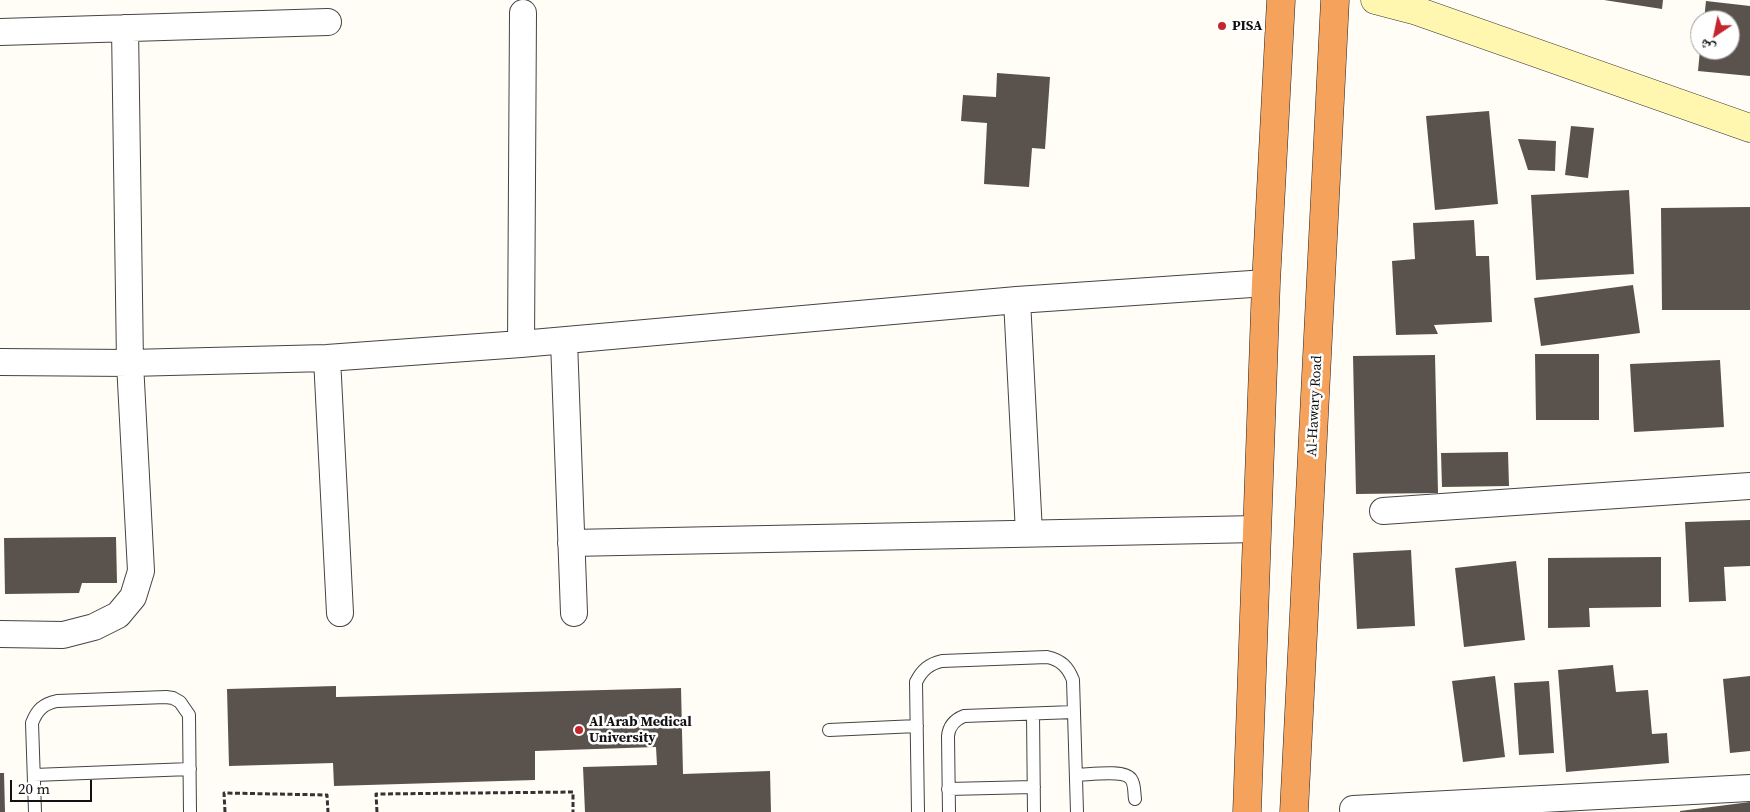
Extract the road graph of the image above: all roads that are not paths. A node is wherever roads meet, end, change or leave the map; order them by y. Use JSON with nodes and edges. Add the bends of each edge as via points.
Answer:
{"nodes":[{"id":1,"x":1281,"y":0,"type":"edge"},
{"id":2,"x":1335,"y":0,"type":"edge"},
{"id":3,"x":1375,"y":0,"type":"edge"},
{"id":4,"x":523,"y":13,"type":"dead end"},
{"id":5,"x":328,"y":22,"type":"dead end"},
{"id":6,"x":125,"y":28,"type":"junction"},
{"id":7,"x":0,"y":32,"type":"edge"},
{"id":8,"x":1750,"y":128,"type":"edge"},
{"id":9,"x":1266,"y":283,"type":"junction"},
{"id":10,"x":1017,"y":300,"type":"junction"},
{"id":11,"x":564,"y":340,"type":"junction"},
{"id":12,"x":521,"y":344,"type":"junction"},
{"id":13,"x":328,"y":358,"type":"junction"},
{"id":14,"x":0,"y":362,"type":"edge"},
{"id":15,"x":130,"y":362,"type":"junction"},
{"id":16,"x":1750,"y":486,"type":"edge"},
{"id":17,"x":1383,"y":511,"type":"dead end"},
{"id":18,"x":1257,"y":529,"type":"junction"},
{"id":19,"x":1029,"y":533,"type":"junction"},
{"id":20,"x":571,"y":543,"type":"junction"},
{"id":21,"x":340,"y":613,"type":"dead end"},
{"id":22,"x":574,"y":613,"type":"dead end"},
{"id":23,"x":0,"y":634,"type":"edge"},
{"id":24,"x":1074,"y":712,"type":"junction"},
{"id":25,"x":1033,"y":714,"type":"junction"},
{"id":26,"x":917,"y":726,"type":"junction"},
{"id":27,"x":828,"y":730,"type":"dead end"},
{"id":28,"x":190,"y":769,"type":"junction"},
{"id":29,"x":34,"y":775,"type":"junction"},
{"id":30,"x":1076,"y":775,"type":"junction"},
{"id":31,"x":1034,"y":787,"type":"junction"},
{"id":32,"x":1750,"y":788,"type":"edge"},
{"id":33,"x":948,"y":789,"type":"junction"},
{"id":34,"x":1135,"y":799,"type":"dead end"},
{"id":35,"x":1602,"y":804,"type":"edge"},
{"id":36,"x":1353,"y":809,"type":"dead end"},
{"id":37,"x":35,"y":812,"type":"edge"},
{"id":38,"x":190,"y":812,"type":"edge"},
{"id":39,"x":918,"y":812,"type":"edge"},
{"id":40,"x":949,"y":812,"type":"edge"},
{"id":41,"x":1034,"y":812,"type":"edge"},
{"id":42,"x":1077,"y":812,"type":"edge"},
{"id":43,"x":1247,"y":812,"type":"edge"},
{"id":44,"x":1294,"y":812,"type":"edge"}],
"edges":[{"from":1,"to":9,"type":"highway"},
{"from":2,"to":44,"type":"highway","name":"Al-Hawary Road"},
{"from":3,"to":8,"type":"main road","via":[[1417,11]]},
{"from":4,"to":12,"type":"street"},
{"from":5,"to":6,"type":"street"},
{"from":6,"to":7,"type":"street"},
{"from":6,"to":15,"type":"street"},
{"from":9,"to":10,"type":"street"},
{"from":9,"to":18,"type":"highway"},
{"from":10,"to":11,"type":"street"},
{"from":10,"to":19,"type":"street"},
{"from":11,"to":12,"type":"street"},
{"from":11,"to":20,"type":"street"},
{"from":12,"to":13,"type":"street"},
{"from":13,"to":15,"type":"street"},
{"from":13,"to":21,"type":"street"},
{"from":14,"to":15,"type":"street"},
{"from":15,"to":23,"type":"street","via":[[141,571],[133,597],[118,615],[78,631],[63,635]]},
{"from":16,"to":17,"type":"street"},
{"from":18,"to":19,"type":"street"},
{"from":18,"to":43,"type":"highway"},
{"from":19,"to":20,"type":"street"},
{"from":20,"to":22,"type":"street"},
{"from":24,"to":25,"type":"lane"},
{"from":24,"to":26,"type":"lane","via":[[1073,680],[1064,664],[1056,659],[942,661],[925,668],[916,682]]},
{"from":24,"to":30,"type":"lane"},
{"from":25,"to":31,"type":"lane"},
{"from":25,"to":33,"type":"lane","via":[[964,716],[952,723],[948,736]]},
{"from":26,"to":27,"type":"lane"},
{"from":26,"to":39,"type":"lane"},
{"from":28,"to":29,"type":"lane"},
{"from":28,"to":29,"type":"lane","via":[[189,716],[180,702],[173,698],[57,701],[48,702],[41,708],[32,724]]},
{"from":28,"to":38,"type":"lane"},
{"from":29,"to":37,"type":"lane"},
{"from":30,"to":34,"type":"lane","via":[[1124,774],[1134,783]]},
{"from":30,"to":42,"type":"lane"},
{"from":31,"to":33,"type":"lane"},
{"from":31,"to":41,"type":"lane"},
{"from":32,"to":35,"type":"street"},
{"from":33,"to":40,"type":"lane"},
{"from":35,"to":36,"type":"street"}]}
